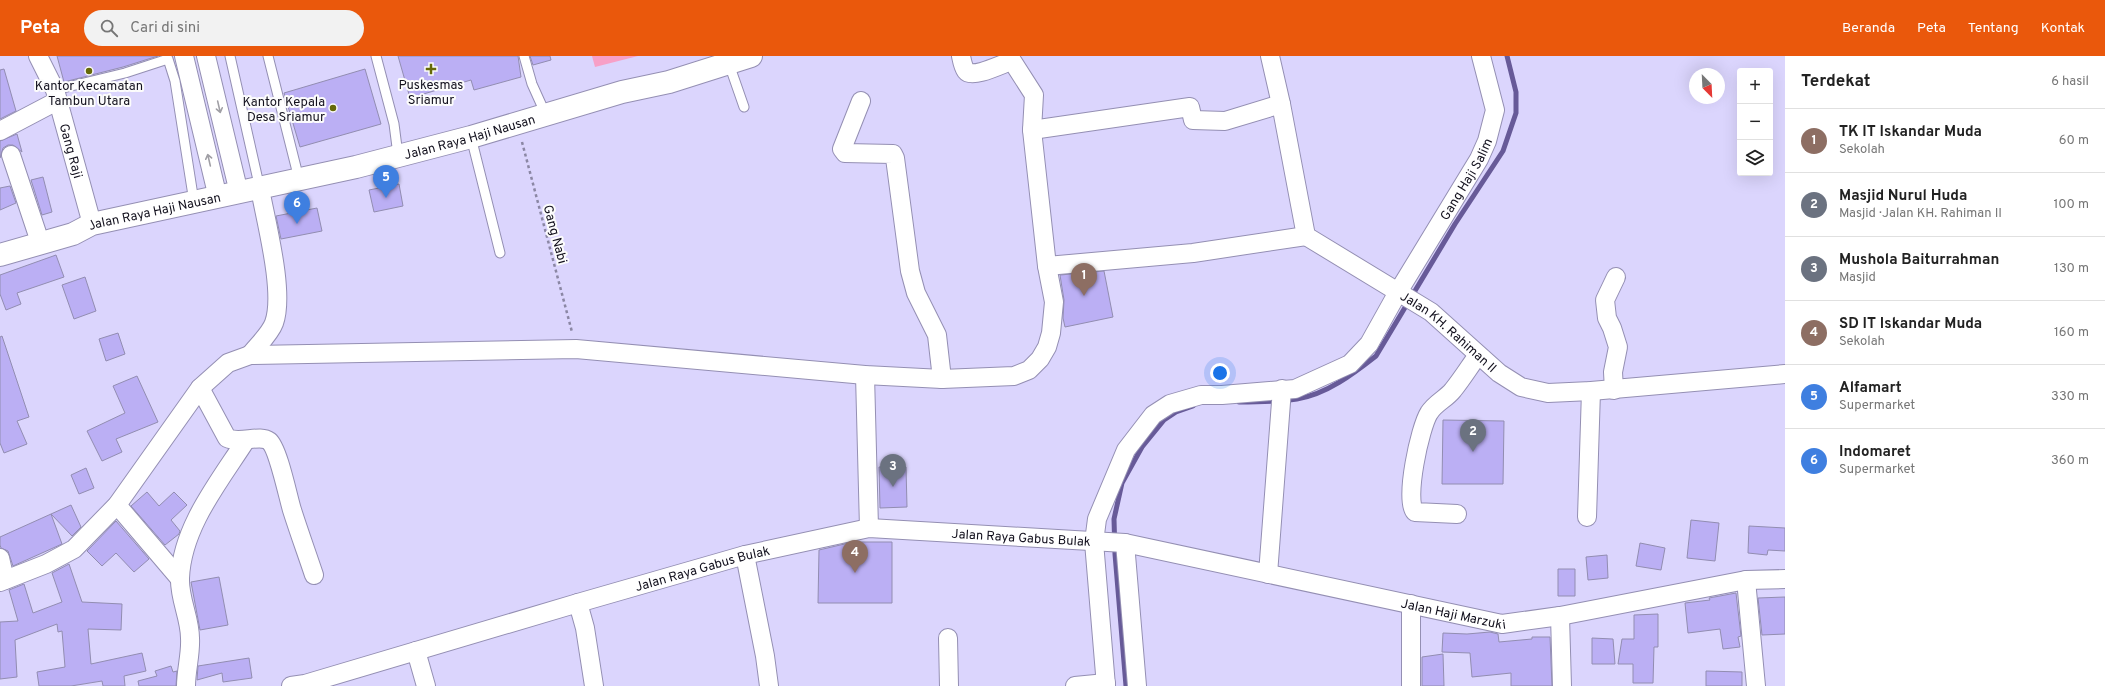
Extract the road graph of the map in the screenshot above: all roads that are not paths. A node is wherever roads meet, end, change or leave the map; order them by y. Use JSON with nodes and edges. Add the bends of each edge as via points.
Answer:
{"nodes":[{"id":1,"x":38,"y":56,"type":"edge"},
{"id":2,"x":184,"y":56,"type":"edge"},
{"id":3,"x":206,"y":56,"type":"edge"},
{"id":4,"x":230,"y":56,"type":"edge"},
{"id":5,"x":268,"y":56,"type":"edge"},
{"id":6,"x":376,"y":56,"type":"edge"},
{"id":7,"x":524,"y":56,"type":"edge"},
{"id":8,"x":751,"y":56,"type":"edge"},
{"id":9,"x":961,"y":56,"type":"edge"},
{"id":10,"x":1270,"y":56,"type":"edge"},
{"id":11,"x":1481,"y":56,"type":"edge"},
{"id":12,"x":1010,"y":59,"type":"edge"},
{"id":13,"x":729,"y":64,"type":"junction"},
{"id":14,"x":213,"y":82,"type":"junction"},
{"id":15,"x":192,"y":87,"type":"junction"},
{"id":16,"x":56,"y":95,"type":"junction"},
{"id":17,"x":861,"y":101,"type":"dead end"},
{"id":18,"x":1281,"y":104,"type":"junction"},
{"id":19,"x":744,"y":107,"type":"dead end"},
{"id":20,"x":546,"y":115,"type":"junction"},
{"id":21,"x":1032,"y":130,"type":"junction"},
{"id":22,"x":0,"y":131,"type":"edge"},
{"id":23,"x":471,"y":137,"type":"junction"},
{"id":24,"x":12,"y":155,"type":"dead end"},
{"id":25,"x":398,"y":155,"type":"junction"},
{"id":26,"x":300,"y":179,"type":"junction"},
{"id":27,"x":260,"y":189,"type":"junction"},
{"id":28,"x":239,"y":194,"type":"junction"},
{"id":29,"x":218,"y":198,"type":"junction"},
{"id":30,"x":194,"y":202,"type":"junction"},
{"id":31,"x":92,"y":224,"type":"junction"},
{"id":32,"x":1306,"y":236,"type":"junction"},
{"id":33,"x":40,"y":242,"type":"junction"},
{"id":34,"x":500,"y":253,"type":"dead end"},
{"id":35,"x":0,"y":255,"type":"edge"},
{"id":36,"x":1047,"y":266,"type":"junction"},
{"id":37,"x":1616,"y":277,"type":"dead end"},
{"id":38,"x":1398,"y":292,"type":"junction"},
{"id":39,"x":250,"y":355,"type":"junction"},
{"id":40,"x":1478,"y":355,"type":"junction"},
{"id":41,"x":1785,"y":374,"type":"edge"},
{"id":42,"x":865,"y":375,"type":"junction"},
{"id":43,"x":942,"y":379,"type":"junction"},
{"id":44,"x":200,"y":388,"type":"junction"},
{"id":45,"x":1282,"y":389,"type":"junction"},
{"id":46,"x":1614,"y":390,"type":"junction"},
{"id":47,"x":1591,"y":392,"type":"junction"},
{"id":48,"x":246,"y":440,"type":"junction"},
{"id":49,"x":117,"y":505,"type":"junction"},
{"id":50,"x":1457,"y":514,"type":"dead end"},
{"id":51,"x":1587,"y":517,"type":"dead end"},
{"id":52,"x":870,"y":528,"type":"junction"},
{"id":53,"x":1094,"y":542,"type":"junction"},
{"id":54,"x":1125,"y":543,"type":"junction"},
{"id":55,"x":745,"y":555,"type":"junction"},
{"id":56,"x":0,"y":558,"type":"edge"},
{"id":57,"x":1268,"y":574,"type":"junction"},
{"id":58,"x":314,"y":575,"type":"dead end"},
{"id":59,"x":1785,"y":579,"type":"edge"},
{"id":60,"x":180,"y":580,"type":"junction"},
{"id":61,"x":1746,"y":580,"type":"junction"},
{"id":62,"x":3,"y":581,"type":"edge"},
{"id":63,"x":578,"y":602,"type":"junction"},
{"id":64,"x":1411,"y":604,"type":"junction"},
{"id":65,"x":1560,"y":616,"type":"junction"},
{"id":66,"x":948,"y":638,"type":"dead end"},
{"id":67,"x":416,"y":651,"type":"junction"},
{"id":68,"x":300,"y":685,"type":"edge"},
{"id":69,"x":1106,"y":685,"type":"edge"},
{"id":70,"x":186,"y":686,"type":"edge"},
{"id":71,"x":426,"y":686,"type":"edge"},
{"id":72,"x":594,"y":686,"type":"edge"},
{"id":73,"x":769,"y":686,"type":"edge"},
{"id":74,"x":949,"y":686,"type":"edge"},
{"id":75,"x":1075,"y":686,"type":"edge"},
{"id":76,"x":1137,"y":686,"type":"edge"},
{"id":77,"x":1411,"y":686,"type":"edge"},
{"id":78,"x":1562,"y":686,"type":"edge"},
{"id":79,"x":1756,"y":686,"type":"edge"}],
"edges":[{"from":1,"to":16,"type":"street","name":"Gang Raji"},
{"from":2,"to":15,"type":"street"},
{"from":3,"to":14,"type":"street"},
{"from":4,"to":27,"type":"lane"},
{"from":5,"to":26,"type":"lane"},
{"from":6,"to":25,"type":"lane","via":[[394,124]]},
{"from":7,"to":20,"type":"lane","via":[[532,84]]},
{"from":8,"to":13,"type":"street","name":"Jalan Raya Haji Nausan"},
{"from":9,"to":12,"type":"street","via":[[965,70],[969,74],[976,74]]},
{"from":10,"to":18,"type":"street"},
{"from":11,"to":38,"type":"street","name":"Gang Haji Salim","via":[[1495,110],[1487,141],[1479,159]]},
{"from":12,"to":21,"type":"street","via":[[1034,95]]},
{"from":13,"to":19,"type":"lane"},
{"from":13,"to":20,"type":"street","name":"Jalan Raya Haji Nausan"},
{"from":14,"to":15,"type":"street"},
{"from":14,"to":28,"type":"street","one_way":true},
{"from":29,"to":15,"type":"street","one_way":true},
{"from":16,"to":22,"type":"street"},
{"from":16,"to":30,"type":"lane","via":[[168,59],[175,80]]},
{"from":16,"to":31,"type":"street","name":"Gang Raji"},
{"from":17,"to":43,"type":"street","via":[[842,149],[845,153],[893,154],[895,158],[910,271],[916,293],[937,335]]},
{"from":18,"to":21,"type":"street","via":[[1226,121],[1193,120],[1190,107]]},
{"from":18,"to":32,"type":"street"},
{"from":20,"to":23,"type":"street","name":"Jalan Raya Haji Nausan"},
{"from":21,"to":36,"type":"street"},
{"from":23,"to":25,"type":"street","name":"Jalan Raya Haji Nausan"},
{"from":23,"to":34,"type":"lane"},
{"from":24,"to":33,"type":"street"},
{"from":25,"to":26,"type":"street","name":"Jalan Raya Haji Nausan"},
{"from":26,"to":27,"type":"street","name":"Jalan Raya Haji Nausan"},
{"from":27,"to":28,"type":"street","name":"Jalan Raya Haji Nausan"},
{"from":27,"to":39,"type":"street","via":[[278,292],[277,311],[274,325]]},
{"from":28,"to":29,"type":"street","name":"Jalan Raya Haji Nausan"},
{"from":29,"to":30,"type":"street","name":"Jalan Raya Haji Nausan"},
{"from":30,"to":31,"type":"street","name":"Jalan Raya Haji Nausan"},
{"from":31,"to":33,"type":"street","name":"Jalan Raya Haji Nausan","via":[[73,234]]},
{"from":32,"to":36,"type":"street","via":[[1193,253]]},
{"from":32,"to":38,"type":"street","name":"Jalan KH. Rahiman II"},
{"from":33,"to":35,"type":"street","name":"Jalan Raya Haji Nausan"},
{"from":36,"to":43,"type":"street","via":[[1054,302],[1051,334],[1040,359],[1029,370],[1014,376]]},
{"from":37,"to":46,"type":"street","via":[[1604,300],[1607,318],[1618,347],[1613,372]]},
{"from":38,"to":40,"type":"street","name":"Jalan KH. Rahiman II","via":[[1423,307]]},
{"from":38,"to":45,"type":"street","name":"Gang Haji Salim","via":[[1370,344],[1350,364],[1295,389]]},
{"from":39,"to":42,"type":"street","via":[[576,349]]},
{"from":39,"to":44,"type":"street","via":[[228,363]]},
{"from":40,"to":47,"type":"street","name":"Jalan KH. Rahiman II","via":[[1521,388],[1548,392]]},
{"from":40,"to":50,"type":"street","via":[[1452,392],[1435,405],[1428,416],[1418,446],[1412,486],[1411,506],[1415,512]]},
{"from":41,"to":46,"type":"street","name":"Jalan KH. Rahiman II"},
{"from":42,"to":43,"type":"street"},
{"from":42,"to":52,"type":"street"},
{"from":44,"to":48,"type":"street","via":[[227,438]]},
{"from":44,"to":49,"type":"street"},
{"from":45,"to":53,"type":"street","name":"Gang Haji Salim","via":[[1201,395],[1170,404],[1153,414],[1126,450],[1097,519]]},
{"from":45,"to":57,"type":"street"},
{"from":46,"to":47,"type":"street","name":"Jalan KH. Rahiman II"},
{"from":47,"to":51,"type":"street"},
{"from":48,"to":58,"type":"street","via":[[267,439],[274,448]]},
{"from":48,"to":60,"type":"street","via":[[191,530]]},
{"from":49,"to":60,"type":"street"},
{"from":49,"to":62,"type":"street","via":[[74,549],[46,564]]},
{"from":52,"to":53,"type":"street","name":"Jalan Raya Gabus Bulak"},
{"from":52,"to":55,"type":"street","name":"Jalan Raya Gabus Bulak"},
{"from":53,"to":54,"type":"street","name":"Jalan Raya Gabus Bulak"},
{"from":53,"to":69,"type":"street","name":"Gang Haji Salim"},
{"from":54,"to":57,"type":"street","name":"Jalan Haji Marzuki"},
{"from":54,"to":76,"type":"street"},
{"from":55,"to":63,"type":"street","name":"Jalan Raya Gabus Bulak"},
{"from":55,"to":73,"type":"street"},
{"from":56,"to":62,"type":"street"},
{"from":57,"to":64,"type":"street","name":"Jalan Haji Marzuki"},
{"from":59,"to":61,"type":"street","name":"Jalan Haji Marzuki"},
{"from":60,"to":70,"type":"street","via":[[190,629]]},
{"from":61,"to":65,"type":"street","name":"Jalan Haji Marzuki"},
{"from":61,"to":79,"type":"street"},
{"from":63,"to":67,"type":"street","name":"Jalan Raya Gabus Bulak"},
{"from":63,"to":72,"type":"street"},
{"from":64,"to":65,"type":"street","name":"Jalan Haji Marzuki","via":[[1502,624]]},
{"from":64,"to":77,"type":"street"},
{"from":65,"to":78,"type":"street"},
{"from":66,"to":74,"type":"street"},
{"from":67,"to":68,"type":"street","name":"Jalan Raya Gabus Bulak"},
{"from":67,"to":71,"type":"street"},
{"from":69,"to":75,"type":"street"}]}
